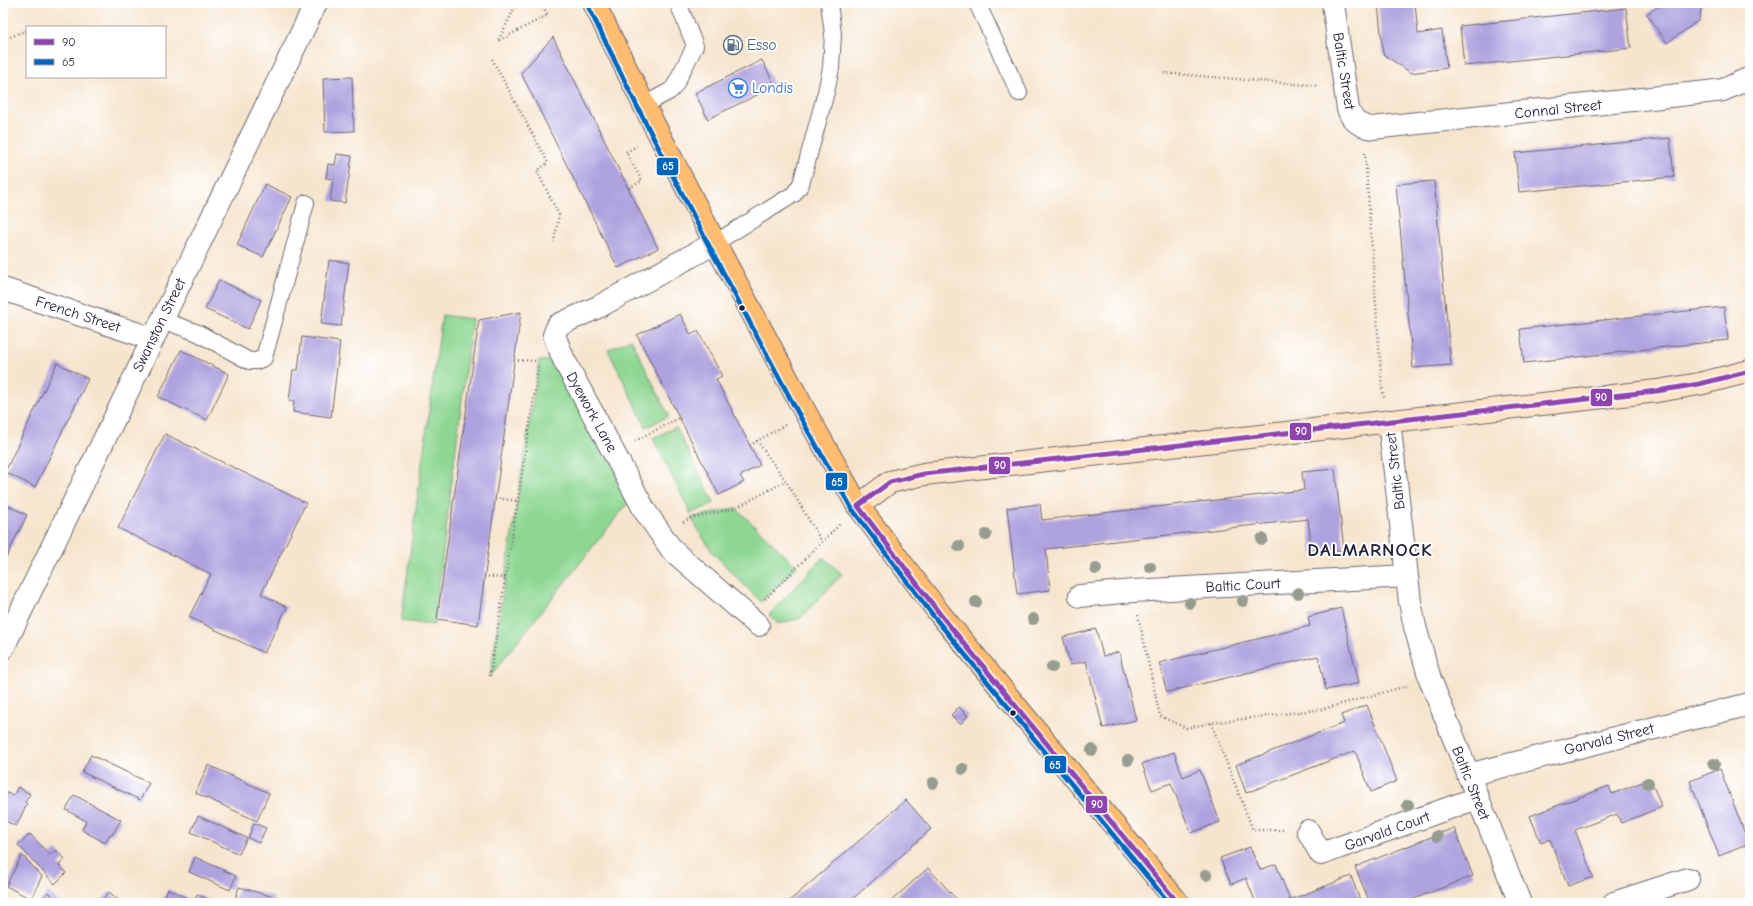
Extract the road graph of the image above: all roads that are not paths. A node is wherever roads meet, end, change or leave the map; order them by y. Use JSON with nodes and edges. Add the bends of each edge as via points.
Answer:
{"nodes":[{"id":1,"x":316,"y":3,"type":"edge"},
{"id":2,"x":594,"y":3,"type":"edge"},
{"id":3,"x":678,"y":3,"type":"edge"},
{"id":4,"x":830,"y":3,"type":"edge"},
{"id":5,"x":977,"y":3,"type":"edge"},
{"id":6,"x":1333,"y":3,"type":"edge"},
{"id":7,"x":1750,"y":78,"type":"edge"},
{"id":8,"x":1019,"y":93,"type":"dead end"},
{"id":9,"x":644,"y":105,"type":"junction"},
{"id":10,"x":1364,"y":127,"type":"joint"},
{"id":11,"x":306,"y":203,"type":"dead end"},
{"id":12,"x":715,"y":243,"type":"junction"},
{"id":13,"x":3,"y":289,"type":"edge"},
{"id":14,"x":158,"y":329,"type":"junction"},
{"id":15,"x":1750,"y":371,"type":"edge"},
{"id":16,"x":1389,"y":421,"type":"junction"},
{"id":17,"x":858,"y":506,"type":"junction"},
{"id":18,"x":1407,"y":576,"type":"junction"},
{"id":19,"x":1080,"y":596,"type":"dead end"},
{"id":20,"x":753,"y":620,"type":"road end"},
{"id":21,"x":3,"y":648,"type":"edge"},
{"id":22,"x":1750,"y":704,"type":"edge"},
{"id":23,"x":1468,"y":775,"type":"junction"},
{"id":24,"x":1478,"y":798,"type":"junction"},
{"id":25,"x":1308,"y":831,"type":"road end"},
{"id":26,"x":1688,"y":879,"type":"dead end"},
{"id":27,"x":1178,"y":903,"type":"edge"},
{"id":28,"x":1520,"y":903,"type":"edge"},
{"id":29,"x":1614,"y":903,"type":"edge"}],
"edges":[{"from":1,"to":14,"type":"street","name":"Swanston Street"},
{"from":2,"to":9,"type":"main road"},
{"from":3,"to":9,"type":"lane","via":[[694,46],[674,87]]},
{"from":4,"to":12,"type":"lane","via":[[833,34],[831,68],[801,184],[794,194]]},
{"from":5,"to":8,"type":"lane"},
{"from":6,"to":10,"type":"street","name":"Baltic Street","via":[[1348,109],[1350,116]]},
{"from":7,"to":10,"type":"street","name":"Connal Street","via":[[1723,90],[1378,128]]},
{"from":9,"to":12,"type":"main road"},
{"from":11,"to":14,"type":"lane","via":[[264,358],[249,361],[198,333]]},
{"from":12,"to":17,"type":"main road"},
{"from":12,"to":20,"type":"street","name":"Dyework Lane","via":[[598,307],[558,325],[554,335],[564,360],[645,511],[660,534],[681,559]]},
{"from":13,"to":14,"type":"street","name":"French Street"},
{"from":14,"to":21,"type":"street","name":"Swanston Street"},
{"from":15,"to":16,"type":"street","via":[[1657,391]]},
{"from":16,"to":17,"type":"street","via":[[924,474],[890,482]]},
{"from":16,"to":18,"type":"street","name":"Baltic Street"},
{"from":17,"to":27,"type":"main road","via":[[940,614]]},
{"from":18,"to":19,"type":"street","name":"Baltic Court"},
{"from":18,"to":23,"type":"street","name":"Baltic Street","via":[[1415,627],[1430,679]]},
{"from":22,"to":23,"type":"street","name":"Garvald Street"},
{"from":23,"to":24,"type":"street","name":"Baltic Street"},
{"from":24,"to":25,"type":"street","name":"Garvald Court","via":[[1321,854]]},
{"from":24,"to":28,"type":"street","name":"Baltic Street"},
{"from":26,"to":29,"type":"street"}]}
